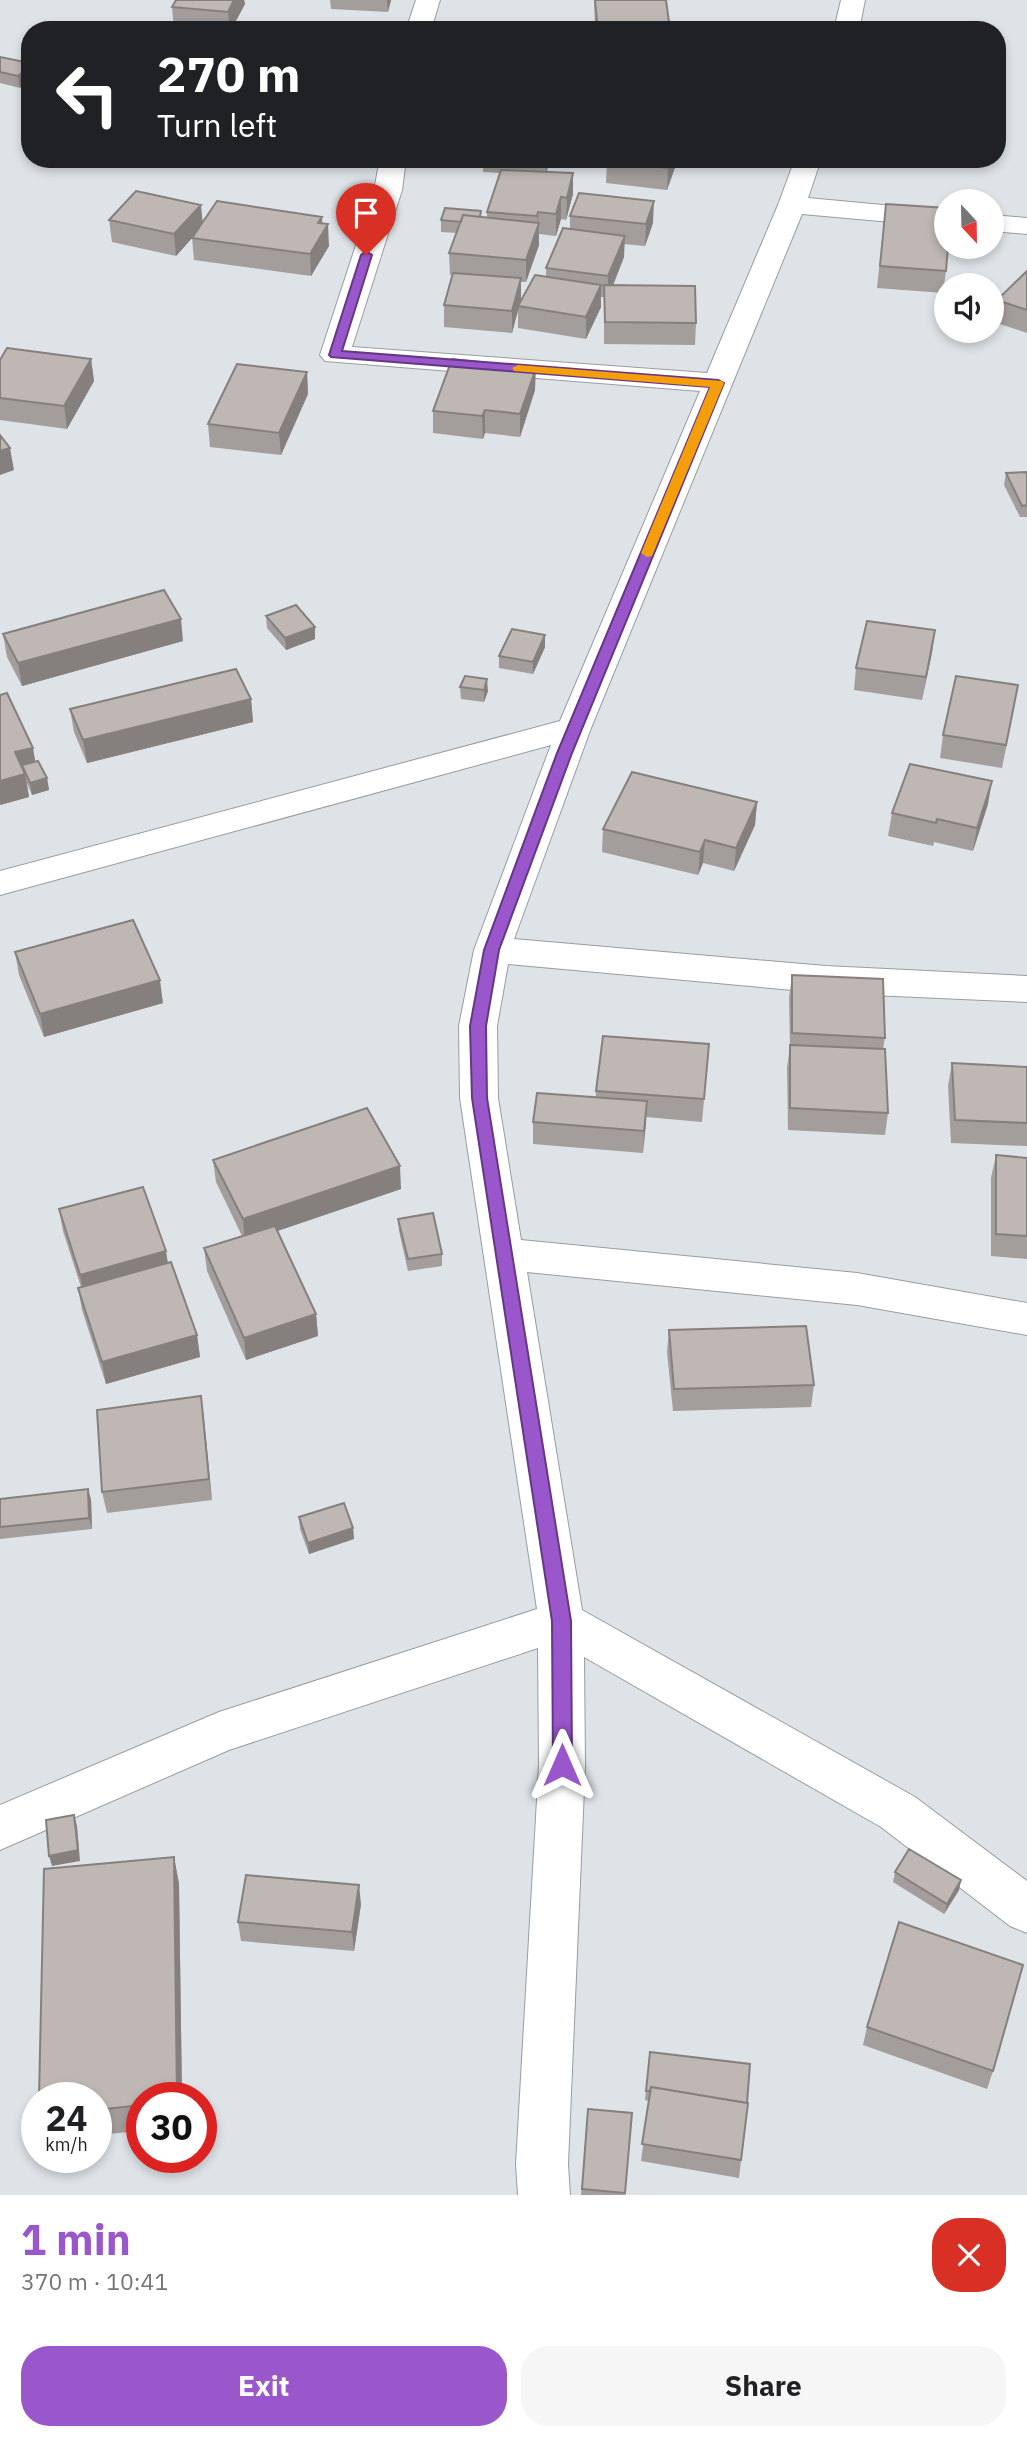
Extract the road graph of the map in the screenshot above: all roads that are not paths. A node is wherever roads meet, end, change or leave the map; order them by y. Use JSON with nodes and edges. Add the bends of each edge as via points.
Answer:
{"nodes":[{"id":1,"x":428,"y":0,"type":"edge"},
{"id":2,"x":853,"y":0,"type":"edge"},
{"id":3,"x":421,"y":21,"type":"edge"},
{"id":4,"x":848,"y":21,"type":"edge"},
{"id":5,"x":392,"y":168,"type":"edge"},
{"id":6,"x":805,"y":168,"type":"edge"},
{"id":7,"x":792,"y":205,"type":"junction"},
{"id":8,"x":934,"y":218,"type":"edge"},
{"id":9,"x":1004,"y":224,"type":"edge"},
{"id":10,"x":1027,"y":226,"type":"edge"},
{"id":11,"x":718,"y":383,"type":"junction"},
{"id":12,"x":574,"y":728,"type":"junction"},
{"id":13,"x":0,"y":883,"type":"edge"},
{"id":14,"x":492,"y":950,"type":"junction"},
{"id":15,"x":1027,"y":989,"type":"edge"},
{"id":16,"x":504,"y":1254,"type":"junction"},
{"id":17,"x":1027,"y":1319,"type":"edge"},
{"id":18,"x":561,"y":1621,"type":"junction"},
{"id":19,"x":0,"y":1828,"type":"edge"},
{"id":20,"x":1027,"y":1910,"type":"edge"},
{"id":21,"x":544,"y":2195,"type":"edge"}],
"edges":[{"from":1,"to":3,"type":"street"},
{"from":2,"to":4,"type":"street"},
{"from":5,"to":11,"type":"street","via":[[335,355]]},
{"from":6,"to":7,"type":"street"},
{"from":7,"to":8,"type":"street"},
{"from":7,"to":11,"type":"street"},
{"from":9,"to":10,"type":"street"},
{"from":11,"to":12,"type":"street"},
{"from":12,"to":13,"type":"street"},
{"from":12,"to":14,"type":"street"},
{"from":14,"to":15,"type":"street"},
{"from":14,"to":16,"type":"street","via":[[478,1026],[480,1098]]},
{"from":16,"to":17,"type":"street","via":[[857,1289]]},
{"from":16,"to":18,"type":"street"},
{"from":18,"to":19,"type":"street","via":[[219,1733]]},
{"from":18,"to":20,"type":"street","via":[[898,1812]]},
{"from":18,"to":21,"type":"street","via":[[562,1765]]}]}
